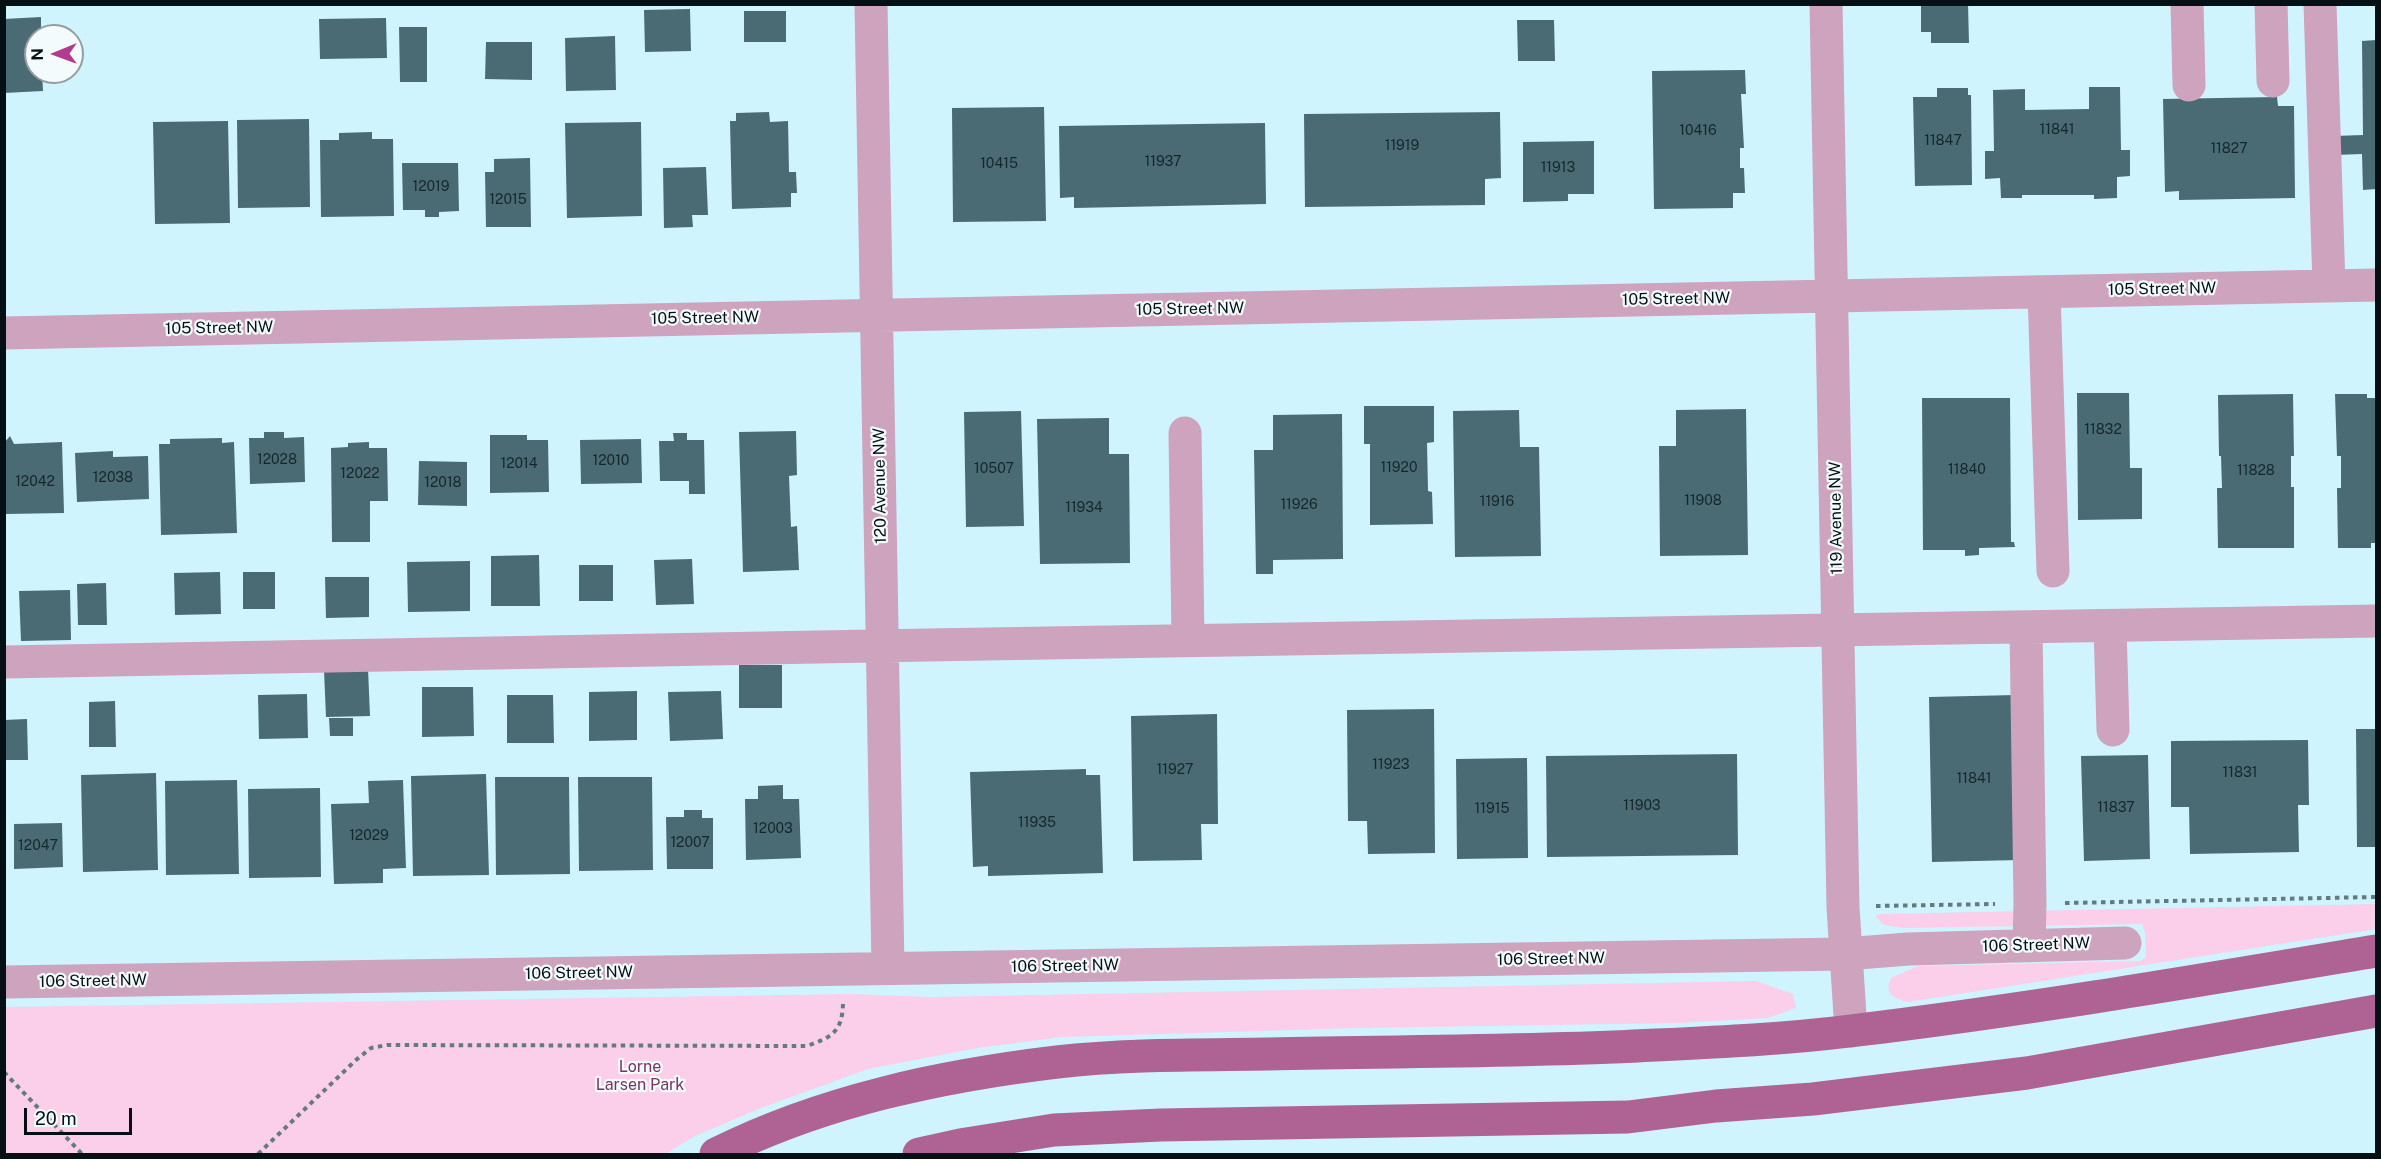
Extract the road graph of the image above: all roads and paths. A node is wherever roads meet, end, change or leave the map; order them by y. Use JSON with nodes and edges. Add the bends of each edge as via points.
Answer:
{"nodes":[{"id":1,"x":870,"y":4,"type":"edge"},
{"id":2,"x":1826,"y":4,"type":"edge"},
{"id":3,"x":2187,"y":4,"type":"edge"},
{"id":4,"x":2271,"y":4,"type":"edge"},
{"id":5,"x":2320,"y":4,"type":"edge"},
{"id":6,"x":2274,"y":81,"type":"dead end"},
{"id":7,"x":2189,"y":85,"type":"dead end"},
{"id":8,"x":2376,"y":285,"type":"edge"},
{"id":9,"x":2329,"y":286,"type":"junction"},
{"id":10,"x":2044,"y":292,"type":"junction"},
{"id":11,"x":1832,"y":296,"type":"junction"},
{"id":12,"x":876,"y":315,"type":"junction"},
{"id":13,"x":4,"y":333,"type":"edge"},
{"id":14,"x":1185,"y":433,"type":"dead end"},
{"id":15,"x":2053,"y":571,"type":"dead end"},
{"id":16,"x":2376,"y":621,"type":"edge"},
{"id":17,"x":2110,"y":626,"type":"junction"},
{"id":18,"x":2026,"y":627,"type":"junction"},
{"id":19,"x":1838,"y":630,"type":"junction"},
{"id":20,"x":1188,"y":640,"type":"junction"},
{"id":21,"x":883,"y":645,"type":"junction"},
{"id":22,"x":4,"y":662,"type":"edge"},
{"id":23,"x":2113,"y":730,"type":"dead end"},
{"id":24,"x":2376,"y":897,"type":"edge"},
{"id":25,"x":2030,"y":903,"type":"junction"},
{"id":26,"x":1843,"y":907,"type":"junction"},
{"id":27,"x":2125,"y":943,"type":"dead end"},
{"id":28,"x":2029,"y":945,"type":"junction"},
{"id":29,"x":2376,"y":951,"type":"edge"},
{"id":30,"x":1845,"y":954,"type":"junction"},
{"id":31,"x":844,"y":968,"type":"junction"},
{"id":32,"x":888,"y":968,"type":"junction"},
{"id":33,"x":4,"y":982,"type":"edge"},
{"id":34,"x":2376,"y":1011,"type":"edge"},
{"id":35,"x":1851,"y":1031,"type":"junction"},
{"id":36,"x":4,"y":1072,"type":"edge"},
{"id":37,"x":82,"y":1155,"type":"edge"},
{"id":38,"x":258,"y":1155,"type":"edge"},
{"id":39,"x":716,"y":1155,"type":"edge"},
{"id":40,"x":919,"y":1155,"type":"edge"}],
"edges":[{"from":1,"to":12,"type":"street","name":"120 Avenue NW"},
{"from":2,"to":11,"type":"street","name":"119 Avenue NW"},
{"from":3,"to":7,"type":"street"},
{"from":4,"to":6,"type":"street"},
{"from":5,"to":9,"type":"street"},
{"from":8,"to":9,"type":"street","name":"105 Street NW"},
{"from":9,"to":10,"type":"street","name":"105 Street NW"},
{"from":10,"to":11,"type":"street","name":"105 Street NW"},
{"from":10,"to":15,"type":"street"},
{"from":11,"to":12,"type":"street","name":"105 Street NW"},
{"from":11,"to":19,"type":"street","name":"119 Avenue NW"},
{"from":12,"to":13,"type":"street","name":"105 Street NW"},
{"from":12,"to":21,"type":"street","name":"120 Avenue NW"},
{"from":14,"to":20,"type":"street"},
{"from":16,"to":17,"type":"street"},
{"from":17,"to":18,"type":"street"},
{"from":17,"to":23,"type":"street"},
{"from":18,"to":19,"type":"street"},
{"from":18,"to":25,"type":"street"},
{"from":19,"to":20,"type":"street"},
{"from":19,"to":26,"type":"street","name":"119 Avenue NW"},
{"from":20,"to":21,"type":"street"},
{"from":21,"to":22,"type":"street"},
{"from":21,"to":32,"type":"street","name":"120 Avenue NW"},
{"from":24,"to":25,"type":"path"},
{"from":25,"to":26,"type":"path"},
{"from":25,"to":28,"type":"street"},
{"from":26,"to":30,"type":"street","name":"119 Avenue NW"},
{"from":27,"to":28,"type":"street","name":"106 Street NW"},
{"from":28,"to":30,"type":"street","name":"106 Street NW"},
{"from":29,"to":35,"type":"main road"},
{"from":30,"to":32,"type":"street","name":"106 Street NW"},
{"from":30,"to":35,"type":"street","name":"119 Avenue NW"},
{"from":31,"to":32,"type":"street","name":"106 Street NW"},
{"from":31,"to":33,"type":"street","name":"106 Street NW"},
{"from":31,"to":38,"type":"path","via":[[838,1029],[807,1046],[371,1048]]},
{"from":34,"to":40,"type":"main road","via":[[2027,1073],[1813,1099],[1628,1116],[1054,1130]]},
{"from":35,"to":39,"type":"main road","via":[[1652,1046],[1153,1056],[1059,1062],[865,1097],[748,1138]]},
{"from":36,"to":37,"type":"path"}]}
